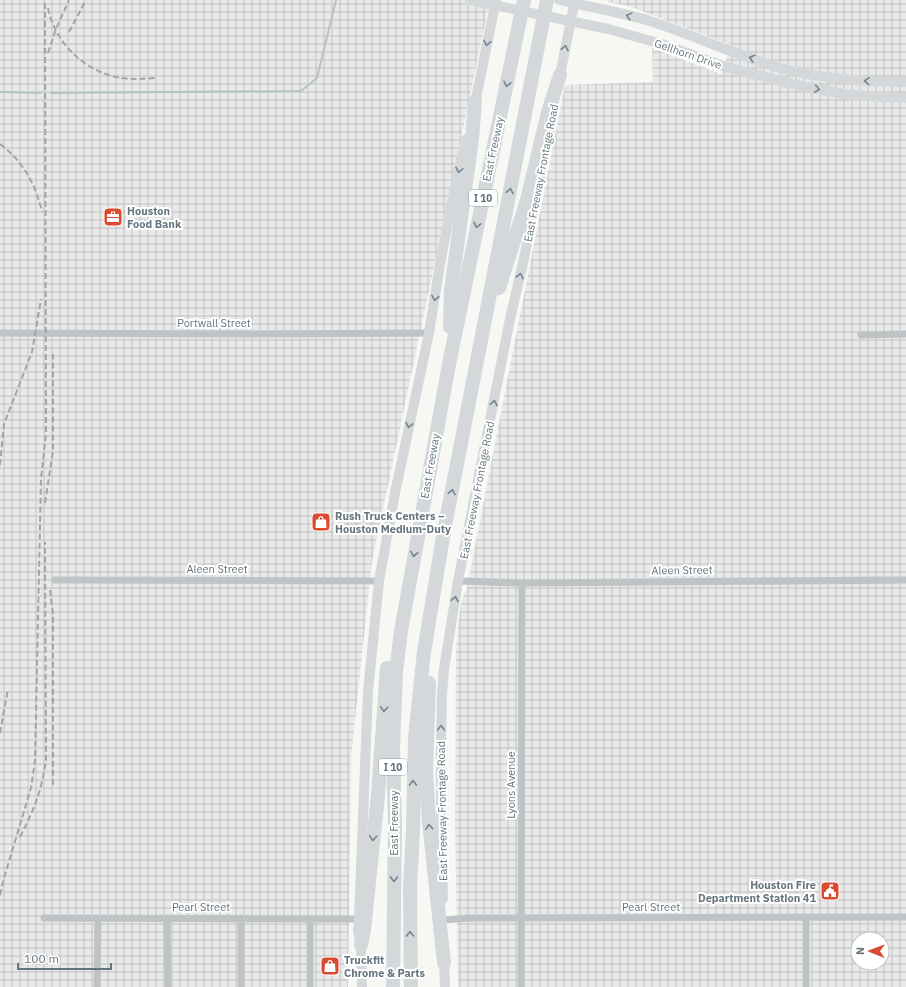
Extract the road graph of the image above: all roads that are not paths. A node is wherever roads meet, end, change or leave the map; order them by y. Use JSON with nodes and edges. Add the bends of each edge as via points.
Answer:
{"nodes":[{"id":1,"x":470,"y":0,"type":"edge"},
{"id":2,"x":524,"y":0,"type":"edge"},
{"id":3,"x":547,"y":0,"type":"edge"},
{"id":4,"x":559,"y":0,"type":"edge"},
{"id":5,"x":495,"y":2,"type":"edge"},
{"id":6,"x":574,"y":2,"type":"edge"},
{"id":7,"x":570,"y":21,"type":"junction"},
{"id":8,"x":677,"y":31,"type":"junction"},
{"id":9,"x":670,"y":47,"type":"junction"},
{"id":10,"x":560,"y":75,"type":"junction"},
{"id":11,"x":906,"y":82,"type":"edge"},
{"id":12,"x":906,"y":98,"type":"edge"},
{"id":13,"x":475,"y":101,"type":"junction"},
{"id":14,"x":429,"y":332,"type":"junction"},
{"id":15,"x":0,"y":333,"type":"edge"},
{"id":16,"x":906,"y":334,"type":"edge"},
{"id":17,"x":861,"y":335,"type":"dead end"},
{"id":18,"x":479,"y":353,"type":"junction"},
{"id":19,"x":449,"y":364,"type":"junction"},
{"id":20,"x":55,"y":580,"type":"dead end"},
{"id":21,"x":906,"y":580,"type":"edge"},
{"id":22,"x":379,"y":581,"type":"junction"},
{"id":23,"x":458,"y":581,"type":"junction"},
{"id":24,"x":522,"y":583,"type":"junction"},
{"id":25,"x":434,"y":585,"type":"junction"},
{"id":26,"x":401,"y":631,"type":"junction"},
{"id":27,"x":906,"y":917,"type":"edge"},
{"id":28,"x":44,"y":918,"type":"dead end"},
{"id":29,"x":168,"y":918,"type":"junction"},
{"id":30,"x":241,"y":918,"type":"junction"},
{"id":31,"x":522,"y":918,"type":"junction"},
{"id":32,"x":806,"y":918,"type":"junction"},
{"id":33,"x":98,"y":919,"type":"junction"},
{"id":34,"x":310,"y":919,"type":"junction"},
{"id":35,"x":358,"y":919,"type":"junction"},
{"id":36,"x":444,"y":920,"type":"junction"},
{"id":37,"x":361,"y":945,"type":"junction"},
{"id":38,"x":444,"y":963,"type":"junction"},
{"id":39,"x":97,"y":987,"type":"edge"},
{"id":40,"x":168,"y":987,"type":"edge"},
{"id":41,"x":241,"y":987,"type":"edge"},
{"id":42,"x":310,"y":987,"type":"edge"},
{"id":43,"x":362,"y":987,"type":"edge"},
{"id":44,"x":393,"y":987,"type":"edge"},
{"id":45,"x":411,"y":987,"type":"edge"},
{"id":46,"x":445,"y":987,"type":"edge"},
{"id":47,"x":521,"y":987,"type":"edge"},
{"id":48,"x":806,"y":987,"type":"edge"}],
"edges":[{"from":1,"to":5,"type":"main road","name":"Gellhorn Drive"},
{"from":2,"to":19,"type":"highway","name":"East Freeway","number":"I 10","one_way":true},
{"from":18,"to":3,"type":"highway","name":"East Freeway","number":"I 10","one_way":true},
{"from":4,"to":6,"type":"main road","name":"Gellhorn Drive"},
{"from":5,"to":7,"type":"main road","name":"Gellhorn Drive"},
{"from":5,"to":13,"type":"main road","one_way":true},
{"from":6,"to":7,"type":"main road","name":"East Freeway Frontage Road"},
{"from":8,"to":6,"type":"main road","name":"Gellhorn Drive","one_way":true},
{"from":7,"to":9,"type":"main road","name":"Gellhorn Drive"},
{"from":10,"to":7,"type":"main road","name":"East Freeway Frontage Road","one_way":true},
{"from":8,"to":9,"type":"main road"},
{"from":11,"to":8,"type":"main road","name":"Gellhorn Drive","one_way":true,"via":[[846,80],[789,70]]},
{"from":9,"to":12,"type":"main road","name":"Gellhorn Drive","one_way":true,"via":[[726,67],[796,85],[849,95]]},
{"from":10,"to":18,"type":"highway","via":[[548,112],[527,200]]},
{"from":23,"to":10,"type":"main road","name":"East Freeway Frontage Road","one_way":true},
{"from":13,"to":14,"type":"main road","one_way":true,"via":[[455,189]]},
{"from":13,"to":19,"type":"highway","via":[[451,290]]},
{"from":14,"to":15,"type":"street","name":"Portwall Street"},
{"from":14,"to":22,"type":"main road","one_way":true},
{"from":16,"to":17,"type":"street"},
{"from":25,"to":18,"type":"highway","name":"East Freeway","number":"I 10","one_way":true},
{"from":19,"to":26,"type":"highway","name":"East Freeway","number":"I 10","one_way":true},
{"from":20,"to":22,"type":"street","name":"Aleen Street"},
{"from":21,"to":24,"type":"street","name":"Aleen Street"},
{"from":22,"to":35,"type":"main road","via":[[368,691]]},
{"from":23,"to":24,"type":"street","name":"Aleen Street"},
{"from":36,"to":23,"type":"main road","name":"East Freeway Frontage Road","one_way":true,"via":[[441,840],[442,695]]},
{"from":24,"to":31,"type":"street","name":"Lyons Avenue"},
{"from":38,"to":25,"type":"highway","one_way":true,"via":[[426,770]]},
{"from":45,"to":25,"type":"highway","name":"East Freeway","number":"I 10","one_way":true,"via":[[410,887],[415,737]]},
{"from":26,"to":37,"type":"highway","one_way":true,"via":[[387,667],[378,795]]},
{"from":26,"to":44,"type":"highway","name":"East Freeway","number":"I 10","one_way":true,"via":[[396,672],[393,749]]},
{"from":27,"to":32,"type":"street","name":"Pearl Street"},
{"from":28,"to":33,"type":"street","name":"Pearl Street"},
{"from":29,"to":30,"type":"street","name":"Pearl Street"},
{"from":29,"to":33,"type":"street","name":"Pearl Street"},
{"from":29,"to":40,"type":"street"},
{"from":30,"to":34,"type":"street","name":"Pearl Street"},
{"from":30,"to":41,"type":"street"},
{"from":31,"to":32,"type":"street","name":"Pearl Street"},
{"from":31,"to":36,"type":"street","name":"Pearl Street"},
{"from":31,"to":47,"type":"street","name":"Lyons Avenue"},
{"from":32,"to":48,"type":"street"},
{"from":33,"to":39,"type":"street"},
{"from":34,"to":35,"type":"street","name":"Pearl Street"},
{"from":34,"to":42,"type":"street"},
{"from":35,"to":37,"type":"main road"},
{"from":36,"to":38,"type":"main road","name":"East Freeway Frontage Road"},
{"from":37,"to":43,"type":"main road"},
{"from":38,"to":46,"type":"main road","name":"East Freeway Frontage Road"}]}
